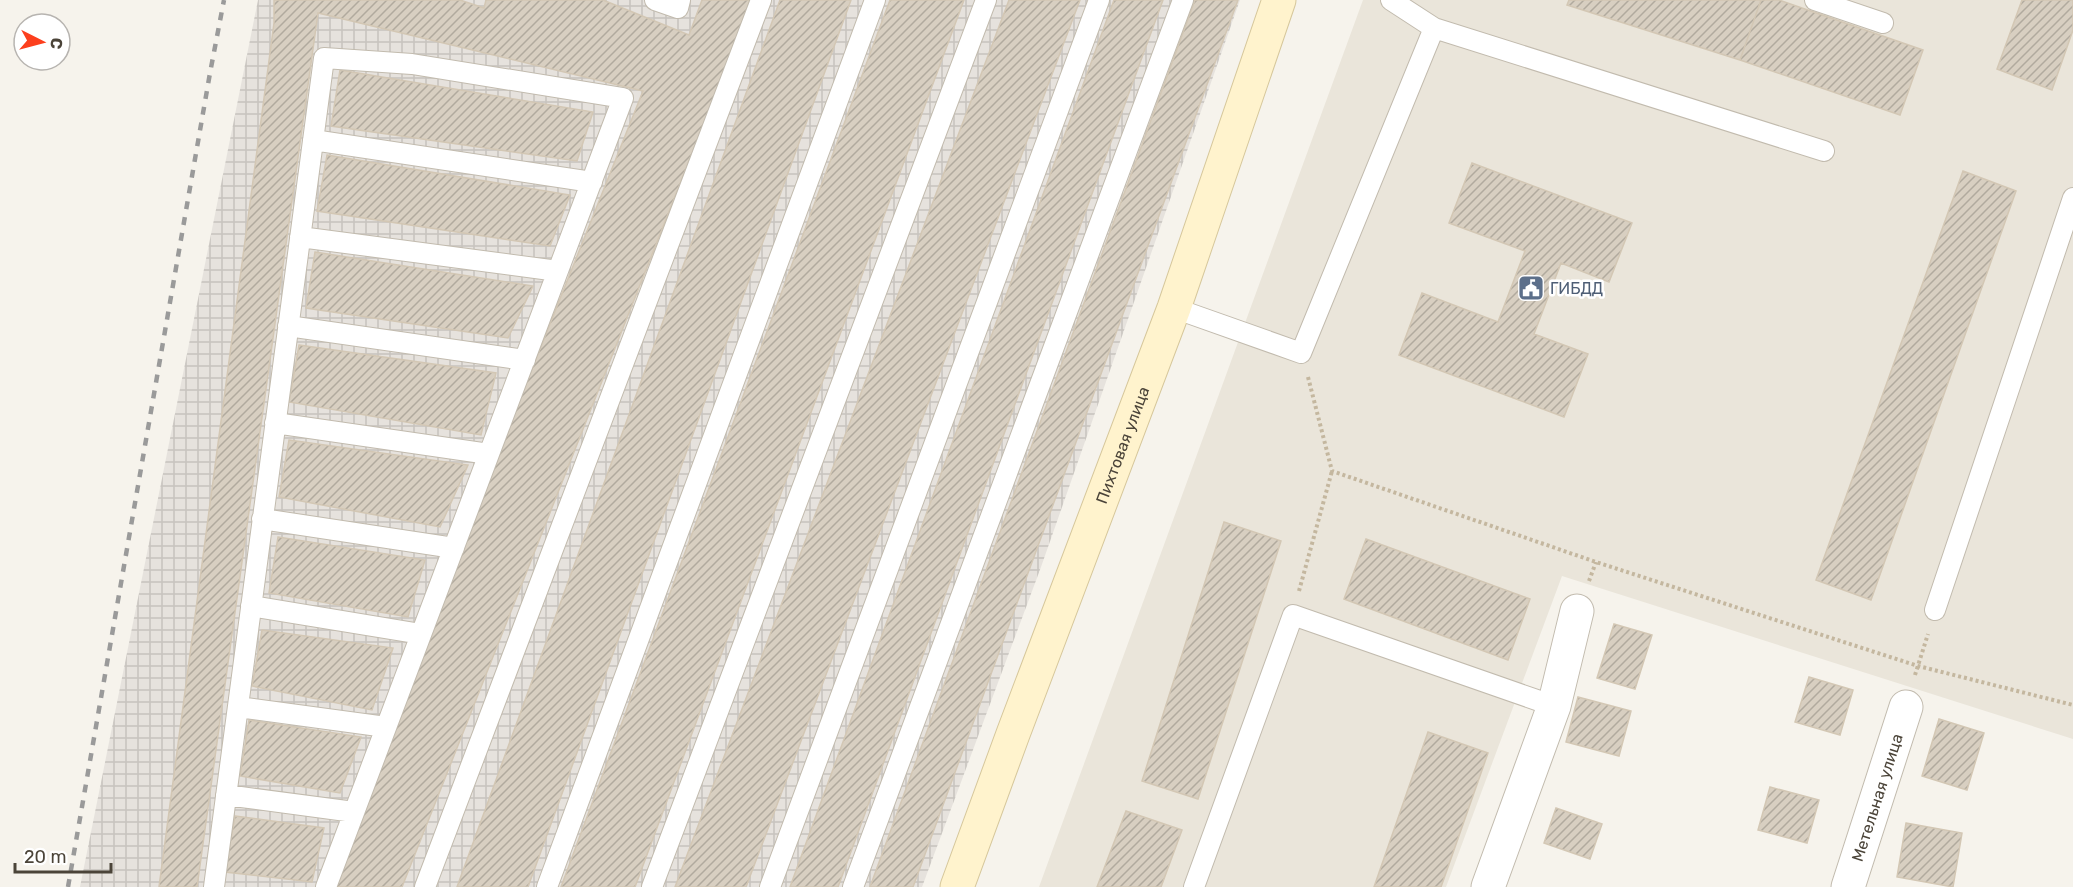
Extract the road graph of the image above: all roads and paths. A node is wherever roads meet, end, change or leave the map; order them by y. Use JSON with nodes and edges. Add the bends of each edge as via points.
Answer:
{"nodes":[{"id":1,"x":655,"y":0,"type":"edge"},
{"id":2,"x":680,"y":0,"type":"edge"},
{"id":3,"x":761,"y":0,"type":"edge"},
{"id":4,"x":875,"y":0,"type":"edge"},
{"id":5,"x":986,"y":0,"type":"edge"},
{"id":6,"x":1099,"y":0,"type":"edge"},
{"id":7,"x":1183,"y":0,"type":"edge"},
{"id":8,"x":1279,"y":0,"type":"edge"},
{"id":9,"x":1391,"y":0,"type":"edge"},
{"id":10,"x":1815,"y":0,"type":"edge"},
{"id":11,"x":1882,"y":23,"type":"dead end"},
{"id":12,"x":1434,"y":28,"type":"junction"},
{"id":13,"x":313,"y":140,"type":"junction"},
{"id":14,"x":1824,"y":151,"type":"dead end"},
{"id":15,"x":592,"y":182,"type":"junction"},
{"id":16,"x":2073,"y":198,"type":"edge"},
{"id":17,"x":300,"y":237,"type":"junction"},
{"id":18,"x":558,"y":271,"type":"junction"},
{"id":19,"x":1174,"y":308,"type":"junction"},
{"id":20,"x":288,"y":326,"type":"junction"},
{"id":21,"x":1302,"y":353,"type":"junction"},
{"id":22,"x":525,"y":360,"type":"junction"},
{"id":23,"x":275,"y":423,"type":"junction"},
{"id":24,"x":489,"y":454,"type":"junction"},
{"id":25,"x":1332,"y":471,"type":"junction"},
{"id":26,"x":262,"y":519,"type":"junction"},
{"id":27,"x":454,"y":548,"type":"junction"},
{"id":28,"x":251,"y":606,"type":"junction"},
{"id":29,"x":1935,"y":610,"type":"joint"},
{"id":30,"x":1577,"y":611,"type":"dead end"},
{"id":31,"x":1293,"y":615,"type":"junction"},
{"id":32,"x":421,"y":634,"type":"junction"},
{"id":33,"x":1918,"y":666,"type":"junction"},
{"id":34,"x":2073,"y":705,"type":"edge"},
{"id":35,"x":1554,"y":706,"type":"junction"},
{"id":36,"x":238,"y":707,"type":"junction"},
{"id":37,"x":1906,"y":707,"type":"joint"},
{"id":38,"x":386,"y":727,"type":"junction"},
{"id":39,"x":226,"y":795,"type":"junction"},
{"id":40,"x":354,"y":812,"type":"junction"},
{"id":41,"x":214,"y":887,"type":"edge"},
{"id":42,"x":326,"y":887,"type":"edge"},
{"id":43,"x":425,"y":887,"type":"edge"},
{"id":44,"x":547,"y":887,"type":"edge"},
{"id":45,"x":652,"y":887,"type":"edge"},
{"id":46,"x":770,"y":887,"type":"edge"},
{"id":47,"x":853,"y":887,"type":"edge"},
{"id":48,"x":957,"y":887,"type":"edge"},
{"id":49,"x":1194,"y":887,"type":"edge"},
{"id":50,"x":1488,"y":887,"type":"edge"},
{"id":51,"x":1848,"y":887,"type":"edge"}],
"edges":[{"from":1,"to":2,"type":"lane","via":[[678,8]]},
{"from":3,"to":43,"type":"lane"},
{"from":4,"to":44,"type":"lane"},
{"from":5,"to":45,"type":"lane"},
{"from":6,"to":46,"type":"lane"},
{"from":7,"to":47,"type":"lane"},
{"from":8,"to":19,"type":"street","name":"Пихтовая улица"},
{"from":9,"to":12,"type":"lane"},
{"from":10,"to":11,"type":"lane"},
{"from":12,"to":14,"type":"lane"},
{"from":12,"to":21,"type":"lane"},
{"from":13,"to":15,"type":"lane"},
{"from":13,"to":15,"type":"lane","via":[[324,58],[412,64],[623,98]]},
{"from":13,"to":17,"type":"lane"},
{"from":15,"to":18,"type":"lane"},
{"from":16,"to":29,"type":"lane"},
{"from":17,"to":18,"type":"lane"},
{"from":17,"to":20,"type":"lane"},
{"from":18,"to":22,"type":"lane"},
{"from":19,"to":21,"type":"lane"},
{"from":19,"to":48,"type":"street","name":"Пихтовая улица"},
{"from":20,"to":22,"type":"lane"},
{"from":20,"to":23,"type":"lane"},
{"from":21,"to":25,"type":"path"},
{"from":22,"to":24,"type":"lane"},
{"from":23,"to":24,"type":"lane"},
{"from":23,"to":26,"type":"lane"},
{"from":24,"to":27,"type":"lane"},
{"from":25,"to":31,"type":"path"},
{"from":25,"to":33,"type":"path"},
{"from":26,"to":27,"type":"lane"},
{"from":26,"to":28,"type":"lane"},
{"from":27,"to":32,"type":"lane"},
{"from":28,"to":32,"type":"lane"},
{"from":28,"to":36,"type":"lane"},
{"from":29,"to":33,"type":"path"},
{"from":30,"to":35,"type":"street"},
{"from":31,"to":35,"type":"lane"},
{"from":31,"to":49,"type":"lane"},
{"from":32,"to":38,"type":"lane"},
{"from":33,"to":34,"type":"path"},
{"from":33,"to":37,"type":"path"},
{"from":35,"to":50,"type":"street"},
{"from":36,"to":38,"type":"lane"},
{"from":36,"to":39,"type":"lane"},
{"from":37,"to":51,"type":"street","name":"Метельная улица"},
{"from":38,"to":40,"type":"lane"},
{"from":39,"to":40,"type":"lane"},
{"from":39,"to":41,"type":"lane"},
{"from":40,"to":42,"type":"lane"}]}
